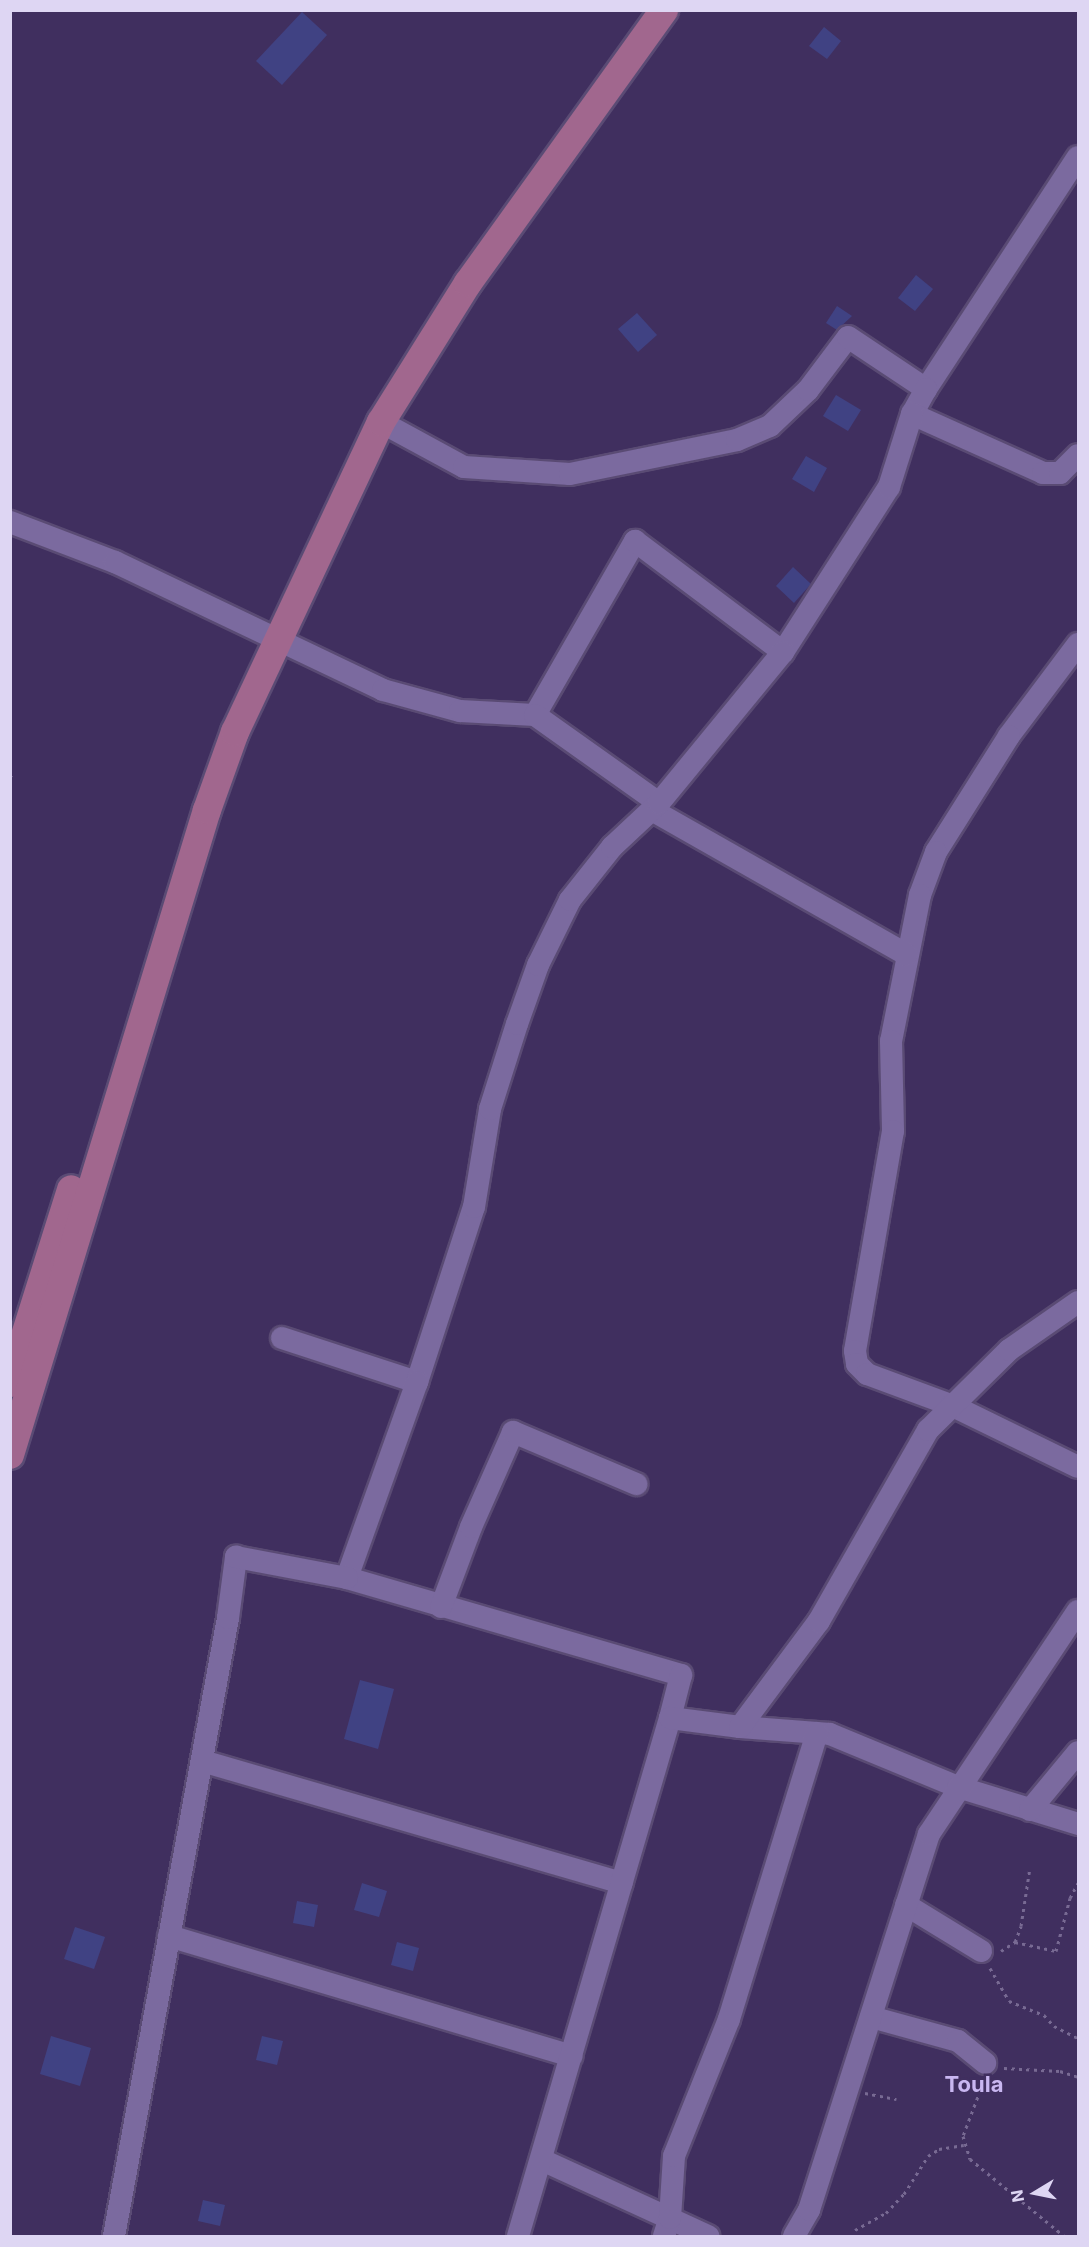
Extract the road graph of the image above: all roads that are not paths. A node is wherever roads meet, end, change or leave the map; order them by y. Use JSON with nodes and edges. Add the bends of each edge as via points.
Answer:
{"nodes":[{"id":1,"x":646,"y":10,"type":"edge"},
{"id":2,"x":664,"y":10,"type":"edge"},
{"id":3,"x":622,"y":56,"type":"junction"},
{"id":4,"x":1078,"y":157,"type":"edge"},
{"id":5,"x":926,"y":389,"type":"junction"},
{"id":6,"x":912,"y":414,"type":"junction"},
{"id":7,"x":381,"y":422,"type":"junction"},
{"id":8,"x":1078,"y":455,"type":"edge"},
{"id":9,"x":10,"y":522,"type":"edge"},
{"id":10,"x":270,"y":638,"type":"junction"},
{"id":11,"x":1078,"y":644,"type":"edge"},
{"id":12,"x":783,"y":652,"type":"junction"},
{"id":13,"x":535,"y":715,"type":"junction"},
{"id":14,"x":656,"y":806,"type":"junction"},
{"id":15,"x":907,"y":955,"type":"junction"},
{"id":16,"x":1078,"y":1302,"type":"edge"},
{"id":17,"x":282,"y":1338,"type":"dead end"},
{"id":18,"x":417,"y":1382,"type":"junction"},
{"id":19,"x":10,"y":1383,"type":"edge"},
{"id":20,"x":951,"y":1405,"type":"junction"},
{"id":21,"x":10,"y":1455,"type":"edge"},
{"id":22,"x":1078,"y":1467,"type":"edge"},
{"id":23,"x":636,"y":1484,"type":"dead end"},
{"id":24,"x":347,"y":1578,"type":"junction"},
{"id":25,"x":441,"y":1607,"type":"junction"},
{"id":26,"x":1078,"y":1611,"type":"edge"},
{"id":27,"x":670,"y":1718,"type":"junction"},
{"id":28,"x":740,"y":1727,"type":"junction"},
{"id":29,"x":817,"y":1733,"type":"junction"},
{"id":30,"x":1078,"y":1752,"type":"edge"},
{"id":31,"x":202,"y":1761,"type":"junction"},
{"id":32,"x":958,"y":1787,"type":"junction"},
{"id":33,"x":1030,"y":1810,"type":"junction"},
{"id":34,"x":1078,"y":1824,"type":"edge"},
{"id":35,"x":622,"y":1883,"type":"junction"},
{"id":36,"x":906,"y":1905,"type":"junction"},
{"id":37,"x":169,"y":1936,"type":"junction"},
{"id":38,"x":981,"y":1951,"type":"road end"},
{"id":39,"x":871,"y":2017,"type":"junction"},
{"id":40,"x":572,"y":2056,"type":"junction"},
{"id":41,"x":985,"y":2063,"type":"road end"},
{"id":42,"x":542,"y":2160,"type":"junction"},
{"id":43,"x":667,"y":2227,"type":"edge"},
{"id":44,"x":114,"y":2236,"type":"edge"},
{"id":45,"x":518,"y":2236,"type":"edge"},
{"id":46,"x":708,"y":2236,"type":"edge"},
{"id":47,"x":794,"y":2236,"type":"edge"}],
"edges":[{"from":1,"to":3,"type":"main road"},
{"from":2,"to":3,"type":"main road"},
{"from":3,"to":7,"type":"main road","via":[[468,283]]},
{"from":3,"to":10,"type":"main road","via":[[454,272],[365,413]]},
{"from":4,"to":5,"type":"street"},
{"from":5,"to":6,"type":"street"},
{"from":5,"to":7,"type":"street","via":[[848,337],[808,390],[770,426],[737,440],[570,474],[464,467]]},
{"from":6,"to":8,"type":"street","via":[[1043,473],[1060,473]]},
{"from":6,"to":12,"type":"street","via":[[889,487]]},
{"from":7,"to":10,"type":"main road"},
{"from":9,"to":10,"type":"street","via":[[115,562]]},
{"from":10,"to":13,"type":"street","via":[[383,690],[460,711]]},
{"from":10,"to":19,"type":"main road","via":[[195,806]]},
{"from":10,"to":21,"type":"main road","via":[[207,810]]},
{"from":11,"to":15,"type":"street","via":[[1009,736],[936,852],[920,896]]},
{"from":12,"to":13,"type":"street","via":[[635,541]]},
{"from":12,"to":14,"type":"street"},
{"from":13,"to":14,"type":"street"},
{"from":14,"to":15,"type":"street"},
{"from":14,"to":18,"type":"street","via":[[612,847],[570,900],[538,965],[490,1109],[474,1207],[455,1274]]},
{"from":15,"to":20,"type":"street","via":[[891,1041],[893,1131],[855,1351],[857,1364],[867,1374]]},
{"from":16,"to":20,"type":"street","via":[[1009,1350]]},
{"from":17,"to":18,"type":"street"},
{"from":18,"to":24,"type":"street"},
{"from":20,"to":22,"type":"street"},
{"from":20,"to":28,"type":"street","via":[[927,1430],[819,1621]]},
{"from":23,"to":25,"type":"street","via":[[513,1432]]},
{"from":24,"to":25,"type":"street"},
{"from":24,"to":31,"type":"street","via":[[236,1557]]},
{"from":25,"to":27,"type":"street","via":[[681,1676]]},
{"from":26,"to":32,"type":"street"},
{"from":27,"to":28,"type":"street"},
{"from":27,"to":35,"type":"street"},
{"from":28,"to":29,"type":"street"},
{"from":29,"to":32,"type":"street","via":[[830,1734]]},
{"from":29,"to":43,"type":"street","via":[[729,2019],[674,2156]]},
{"from":30,"to":33,"type":"street"},
{"from":31,"to":35,"type":"street"},
{"from":31,"to":37,"type":"street"},
{"from":32,"to":33,"type":"street"},
{"from":32,"to":36,"type":"street","via":[[929,1834]]},
{"from":33,"to":34,"type":"street"},
{"from":35,"to":40,"type":"street"},
{"from":36,"to":38,"type":"street"},
{"from":36,"to":39,"type":"street"},
{"from":37,"to":40,"type":"street"},
{"from":37,"to":44,"type":"street"},
{"from":39,"to":41,"type":"street","via":[[958,2041]]},
{"from":39,"to":47,"type":"street","via":[[809,2210]]},
{"from":40,"to":42,"type":"street"},
{"from":42,"to":43,"type":"street"},
{"from":42,"to":45,"type":"street"},
{"from":43,"to":46,"type":"street"}]}
